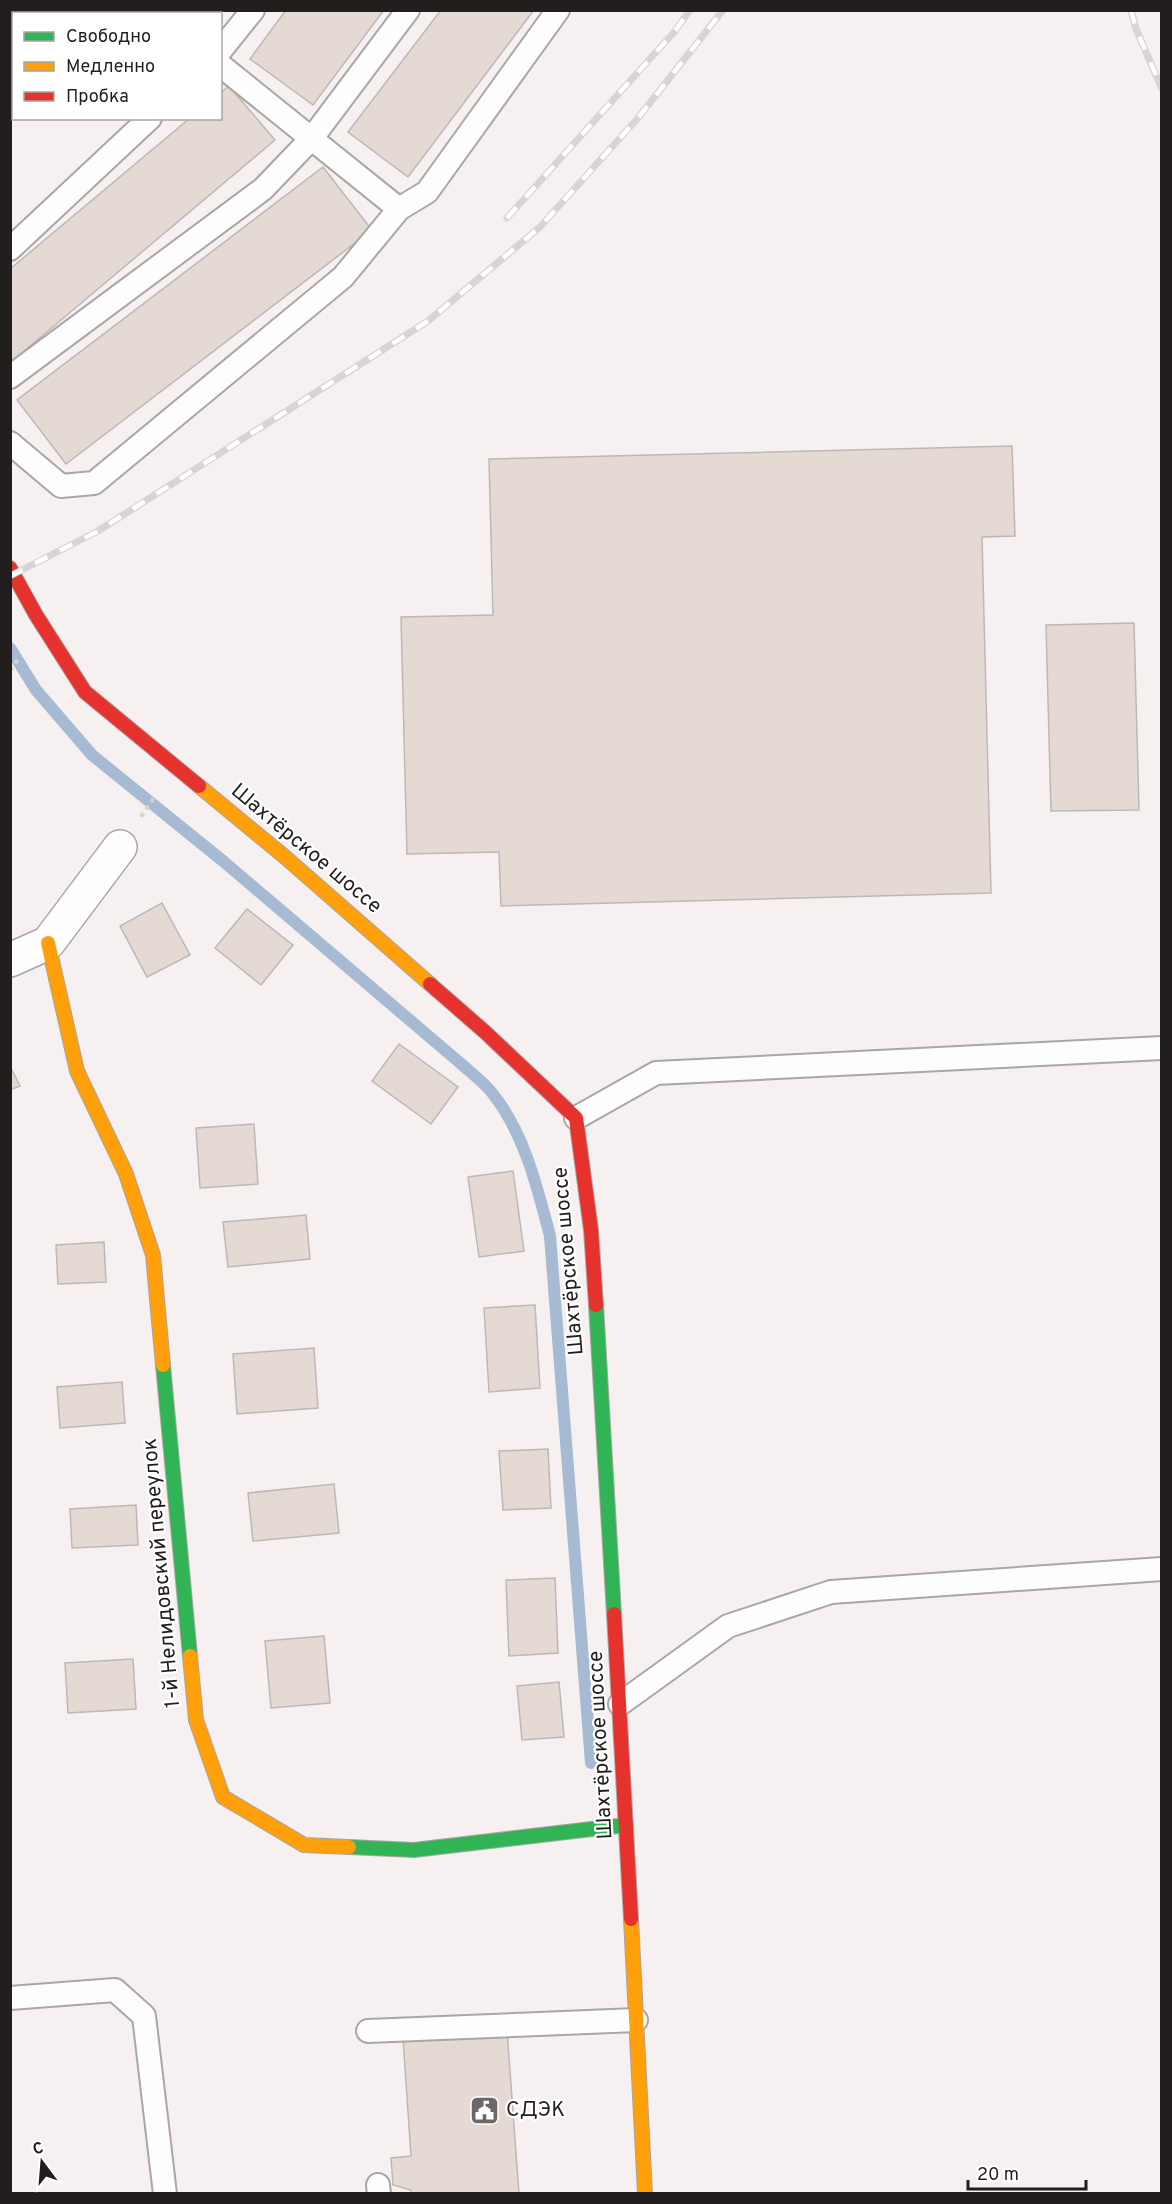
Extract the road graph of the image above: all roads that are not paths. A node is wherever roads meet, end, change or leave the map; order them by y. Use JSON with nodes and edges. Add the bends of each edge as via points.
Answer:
{"nodes":[{"id":1,"x":253,"y":10,"type":"edge"},
{"id":2,"x":408,"y":10,"type":"edge"},
{"id":3,"x":558,"y":10,"type":"edge"},
{"id":4,"x":222,"y":49,"type":"edge"},
{"id":5,"x":222,"y":67,"type":"edge"},
{"id":6,"x":148,"y":120,"type":"edge"},
{"id":7,"x":312,"y":138,"type":"junction"},
{"id":8,"x":399,"y":209,"type":"junction"},
{"id":9,"x":10,"y":249,"type":"edge"},
{"id":10,"x":10,"y":377,"type":"edge"},
{"id":11,"x":10,"y":443,"type":"edge"},
{"id":12,"x":10,"y":568,"type":"edge"},
{"id":13,"x":120,"y":847,"type":"dead end"},
{"id":14,"x":48,"y":943,"type":"junction"},
{"id":15,"x":10,"y":960,"type":"edge"},
{"id":16,"x":1161,"y":1048,"type":"edge"},
{"id":17,"x":576,"y":1119,"type":"junction"},
{"id":18,"x":1161,"y":1569,"type":"edge"},
{"id":19,"x":620,"y":1704,"type":"junction"},
{"id":20,"x":626,"y":1825,"type":"junction"},
{"id":21,"x":10,"y":1998,"type":"edge"},
{"id":22,"x":636,"y":2020,"type":"junction"},
{"id":23,"x":368,"y":2031,"type":"dead end"},
{"id":24,"x":165,"y":2193,"type":"edge"},
{"id":25,"x":645,"y":2193,"type":"edge"}],
"edges":[{"from":1,"to":4,"type":"lane"},
{"from":2,"to":7,"type":"lane"},
{"from":3,"to":8,"type":"lane","via":[[427,192]]},
{"from":5,"to":7,"type":"lane"},
{"from":6,"to":9,"type":"lane"},
{"from":7,"to":8,"type":"lane"},
{"from":7,"to":10,"type":"lane","via":[[263,189]]},
{"from":8,"to":11,"type":"lane","via":[[343,277],[94,483],[61,486]]},
{"from":12,"to":17,"type":"street","name":"Шахтёрское шоссе","via":[[85,692],[285,857],[485,1032]]},
{"from":13,"to":14,"type":"street"},
{"from":14,"to":15,"type":"street"},
{"from":14,"to":20,"type":"street","name":"1-й Нелидовский переулок","via":[[77,1071],[126,1174],[153,1255],[196,1720],[223,1797],[304,1845],[414,1850]]},
{"from":16,"to":17,"type":"lane","via":[[656,1073]]},
{"from":17,"to":19,"type":"street","name":"Шахтёрское шоссе","via":[[591,1230]]},
{"from":18,"to":19,"type":"lane","via":[[831,1592],[728,1626]]},
{"from":19,"to":20,"type":"street","name":"Шахтёрское шоссе"},
{"from":20,"to":22,"type":"street","name":"Шахтёрское шоссе"},
{"from":21,"to":24,"type":"lane","via":[[115,1990],[144,2016]]},
{"from":22,"to":23,"type":"lane"},
{"from":22,"to":25,"type":"street","name":"Шахтёрское шоссе"}]}
